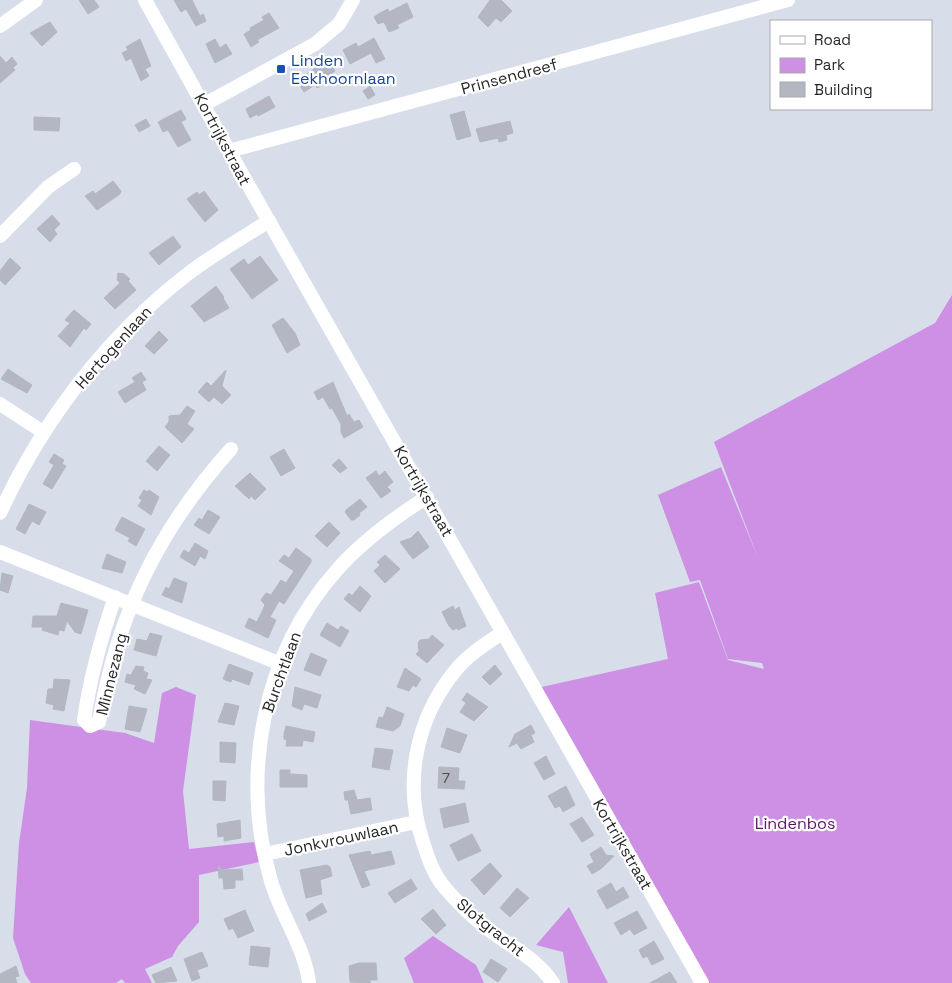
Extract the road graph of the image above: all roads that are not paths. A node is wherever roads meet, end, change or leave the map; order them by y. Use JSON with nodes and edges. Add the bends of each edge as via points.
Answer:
{"nodes":[{"id":1,"x":36,"y":0,"type":"edge"},
{"id":2,"x":146,"y":0,"type":"edge"},
{"id":3,"x":353,"y":0,"type":"edge"},
{"id":4,"x":788,"y":0,"type":"edge"},
{"id":5,"x":0,"y":26,"type":"edge"},
{"id":6,"x":205,"y":104,"type":"junction"},
{"id":7,"x":229,"y":152,"type":"junction"},
{"id":8,"x":74,"y":169,"type":"dead end"},
{"id":9,"x":269,"y":221,"type":"junction"},
{"id":10,"x":0,"y":236,"type":"edge"},
{"id":11,"x":0,"y":404,"type":"edge"},
{"id":12,"x":43,"y":432,"type":"junction"},
{"id":13,"x":231,"y":449,"type":"dead end"},
{"id":14,"x":427,"y":497,"type":"junction"},
{"id":15,"x":0,"y":513,"type":"edge"},
{"id":16,"x":0,"y":552,"type":"edge"},
{"id":17,"x":115,"y":597,"type":"junction"},
{"id":18,"x":131,"y":603,"type":"junction"},
{"id":19,"x":502,"y":633,"type":"junction"},
{"id":20,"x":280,"y":664,"type":"junction"},
{"id":21,"x":416,"y":822,"type":"junction"},
{"id":22,"x":265,"y":854,"type":"junction"},
{"id":23,"x":309,"y":983,"type":"edge"},
{"id":24,"x":553,"y":983,"type":"edge"},
{"id":25,"x":702,"y":983,"type":"edge"}],
"edges":[{"from":1,"to":5,"type":"street"},
{"from":2,"to":6,"type":"street","name":"Kortrijkstraat"},
{"from":3,"to":6,"type":"street","via":[[338,24],[315,44]]},
{"from":4,"to":7,"type":"street","name":"Prinsendreef"},
{"from":6,"to":7,"type":"street","name":"Kortrijkstraat"},
{"from":7,"to":9,"type":"street","name":"Kortrijkstraat"},
{"from":8,"to":10,"type":"street","via":[[48,187]]},
{"from":9,"to":12,"type":"street","name":"Hertogenlaan","via":[[190,272],[159,298],[95,362]]},
{"from":9,"to":14,"type":"street","name":"Kortrijkstraat"},
{"from":11,"to":12,"type":"street"},
{"from":12,"to":15,"type":"street","name":"Hertogenlaan"},
{"from":13,"to":18,"type":"street","name":"Minnezang","via":[[190,498],[169,530]]},
{"from":14,"to":19,"type":"street","name":"Kortrijkstraat"},
{"from":14,"to":20,"type":"street","name":"Burchtlaan","via":[[390,521],[336,570],[296,628]]},
{"from":16,"to":17,"type":"street"},
{"from":17,"to":18,"type":"street"},
{"from":17,"to":18,"type":"street","name":"Minnezang","via":[[98,647],[87,700],[84,720],[90,726],[99,722],[113,653]]},
{"from":18,"to":20,"type":"street"},
{"from":19,"to":21,"type":"street","name":"Slotgracht","via":[[478,649],[456,670],[432,708],[414,762]]},
{"from":19,"to":25,"type":"street","name":"Kortrijkstraat"},
{"from":20,"to":22,"type":"street","name":"Burchtlaan","via":[[268,697],[257,774],[258,815]]},
{"from":21,"to":22,"type":"street","name":"Jonkvrouwlaan"},
{"from":21,"to":24,"type":"street","name":"Slotgracht","via":[[429,860],[444,887],[484,926],[544,969]]},
{"from":22,"to":23,"type":"street","name":"Burchtlaan","via":[[271,881],[307,965]]}]}
